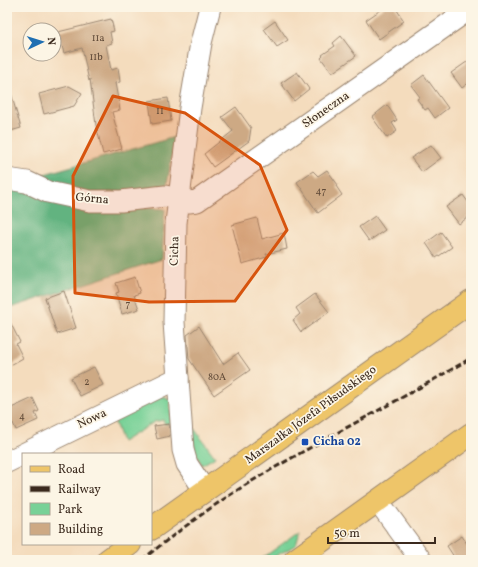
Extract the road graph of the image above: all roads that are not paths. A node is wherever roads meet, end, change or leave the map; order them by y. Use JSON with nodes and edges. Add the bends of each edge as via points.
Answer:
{"nodes":[{"id":1,"x":210,"y":7,"type":"edge"},
{"id":2,"x":471,"y":8,"type":"edge"},
{"id":3,"x":7,"y":179,"type":"edge"},
{"id":4,"x":179,"y":200,"type":"junction"},
{"id":5,"x":471,"y":301,"type":"edge"},
{"id":6,"x":178,"y":378,"type":"junction"},
{"id":7,"x":471,"y":434,"type":"edge"},
{"id":8,"x":25,"y":453,"type":"edge"},
{"id":9,"x":22,"y":455,"type":"edge"},
{"id":10,"x":7,"y":462,"type":"edge"},
{"id":11,"x":206,"y":491,"type":"junction"},
{"id":12,"x":378,"y":501,"type":"junction"},
{"id":13,"x":152,"y":528,"type":"edge"},
{"id":14,"x":129,"y":545,"type":"edge"},
{"id":15,"x":108,"y":560,"type":"edge"},
{"id":16,"x":295,"y":560,"type":"edge"},
{"id":17,"x":421,"y":560,"type":"edge"}],
"edges":[{"from":1,"to":4,"type":"street","name":"Cicha","via":[[190,108]]},
{"from":2,"to":4,"type":"street","name":"Słoneczna","via":[[197,201]]},
{"from":3,"to":4,"type":"street","name":"Górna","via":[[27,182],[48,192],[90,201],[121,201],[165,196]]},
{"from":4,"to":6,"type":"street","name":"Cicha","via":[[173,295]]},
{"from":5,"to":11,"type":"main road","name":"Marszałka Józefa Piłsudskiego"},
{"from":6,"to":8,"type":"street","name":"Nowa"},
{"from":6,"to":11,"type":"street","name":"Cicha","via":[[183,450],[187,464]]},
{"from":7,"to":12,"type":"main road"},
{"from":9,"to":10,"type":"street","name":"Nowa"},
{"from":11,"to":13,"type":"main road","name":"Marszałka Józefa Piłsudskiego"},
{"from":12,"to":16,"type":"main road"},
{"from":12,"to":17,"type":"street"},
{"from":14,"to":15,"type":"main road"}]}
